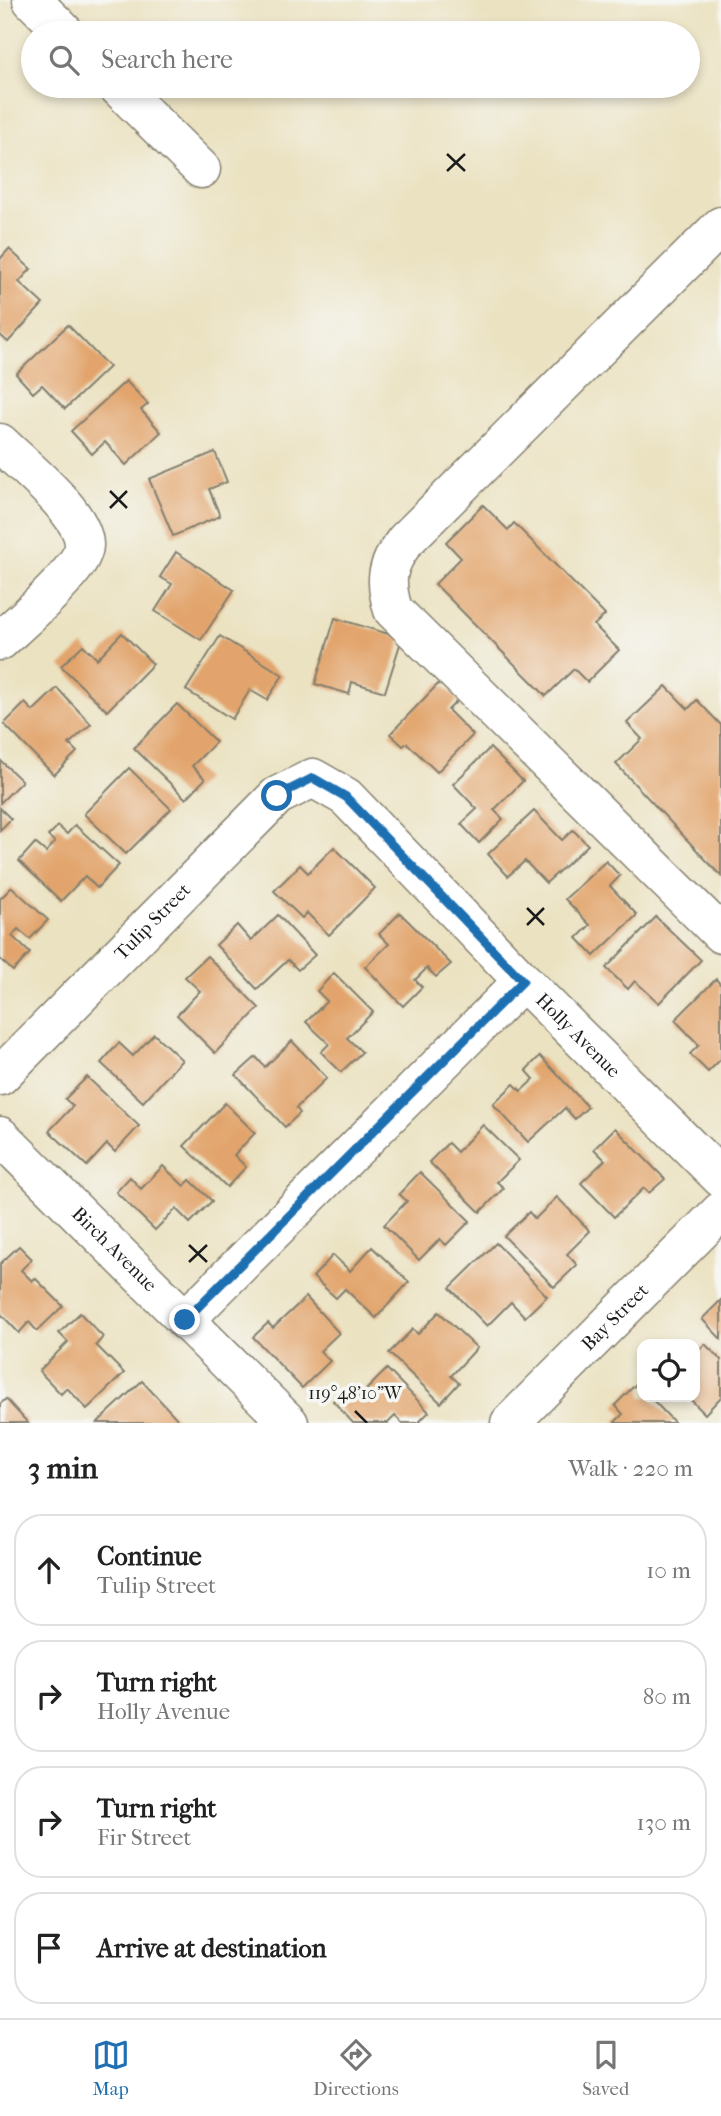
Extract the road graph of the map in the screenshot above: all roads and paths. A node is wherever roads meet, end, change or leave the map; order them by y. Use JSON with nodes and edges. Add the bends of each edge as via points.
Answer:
{"nodes":[{"id":1,"x":32,"y":0,"type":"edge"},
{"id":2,"x":53,"y":21,"type":"edge"},
{"id":3,"x":129,"y":98,"type":"edge"},
{"id":4,"x":201,"y":169,"type":"dead end"},
{"id":5,"x":721,"y":226,"type":"edge"},
{"id":6,"x":0,"y":443,"type":"edge"},
{"id":7,"x":0,"y":641,"type":"edge"},
{"id":8,"x":313,"y":778,"type":"joint"},
{"id":9,"x":721,"y":934,"type":"edge"},
{"id":10,"x":523,"y":981,"type":"junction"},
{"id":11,"x":0,"y":1076,"type":"edge"},
{"id":12,"x":0,"y":1136,"type":"edge"},
{"id":13,"x":721,"y":1178,"type":"edge"},
{"id":14,"x":721,"y":1211,"type":"edge"},
{"id":15,"x":185,"y":1320,"type":"junction"},
{"id":16,"x":289,"y":1423,"type":"edge"},
{"id":17,"x":510,"y":1423,"type":"edge"}],
"edges":[{"from":1,"to":2,"type":"street"},
{"from":3,"to":4,"type":"street"},
{"from":5,"to":9,"type":"street","via":[[405,541],[391,560],[387,589],[393,610]]},
{"from":6,"to":7,"type":"street","via":[[66,509],[79,527],[85,547],[77,564]]},
{"from":8,"to":10,"type":"street","name":"Holly Avenue","via":[[346,797]]},
{"from":8,"to":11,"type":"street","name":"Tulip Street","via":[[277,796]]},
{"from":10,"to":13,"type":"street","name":"Holly Avenue"},
{"from":10,"to":15,"type":"street"},
{"from":12,"to":15,"type":"street","name":"Birch Avenue"},
{"from":14,"to":17,"type":"street","name":"Bay Street"},
{"from":15,"to":16,"type":"street","name":"Birch Avenue"}]}
